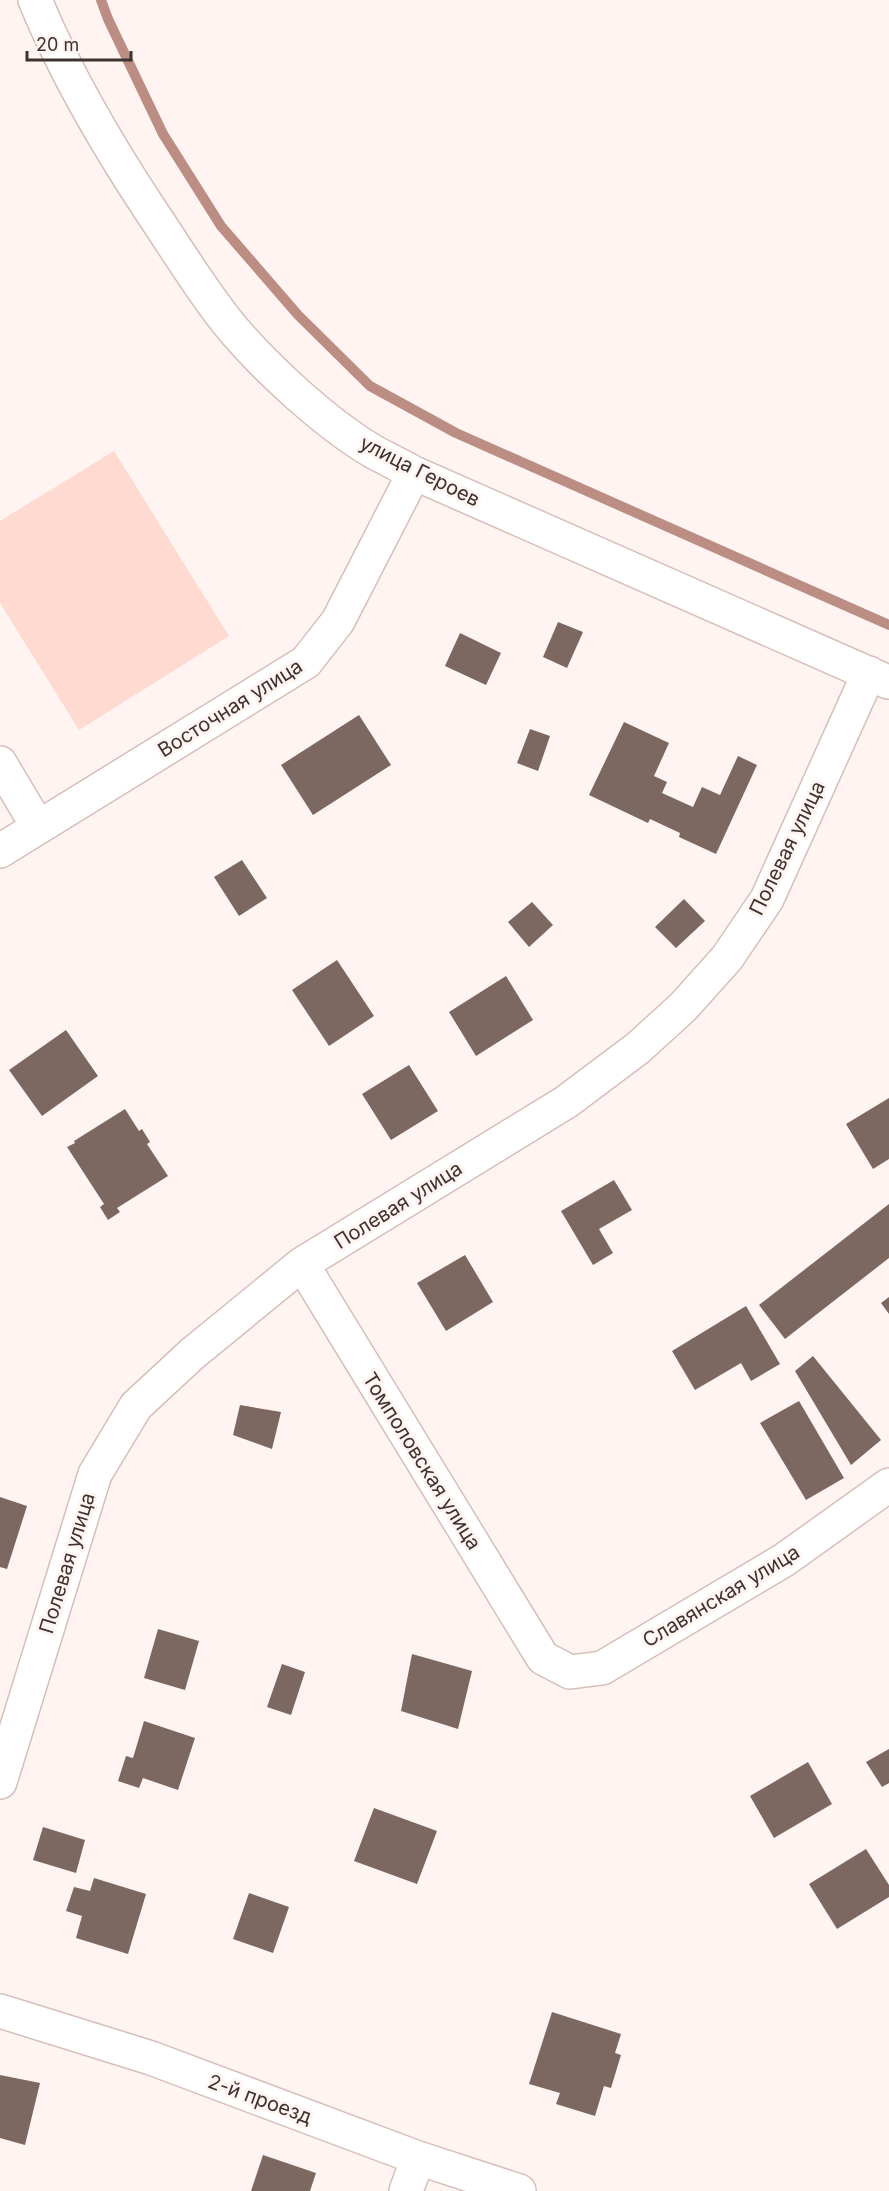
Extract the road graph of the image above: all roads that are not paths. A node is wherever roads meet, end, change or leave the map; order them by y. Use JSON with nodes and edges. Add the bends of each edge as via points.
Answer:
{"nodes":[{"id":1,"x":35,"y":0,"type":"edge"},
{"id":2,"x":414,"y":473,"type":"junction"},
{"id":3,"x":879,"y":678,"type":"edge"},
{"id":4,"x":0,"y":763,"type":"edge"},
{"id":5,"x":38,"y":827,"type":"junction"},
{"id":6,"x":0,"y":851,"type":"edge"},
{"id":7,"x":302,"y":1264,"type":"junction"},
{"id":8,"x":889,"y":1485,"type":"edge"},
{"id":9,"x":543,"y":1658,"type":"joint"},
{"id":10,"x":0,"y":1782,"type":"edge"},
{"id":11,"x":0,"y":2011,"type":"edge"},
{"id":12,"x":418,"y":2158,"type":"junction"},
{"id":13,"x":406,"y":2191,"type":"edge"},
{"id":14,"x":519,"y":2191,"type":"edge"}],
"edges":[{"from":1,"to":2,"type":"street","name":"улица Героев","via":[[85,106],[228,323],[279,377],[332,422],[372,451]]},
{"from":2,"to":3,"type":"street","name":"улица Героев"},
{"from":2,"to":5,"type":"street","name":"Восточная улица","via":[[338,621],[306,662]]},
{"from":3,"to":7,"type":"street","name":"Полевая улица","via":[[767,899],[727,958],[684,1007],[638,1048],[566,1102]]},
{"from":4,"to":5,"type":"street"},
{"from":5,"to":6,"type":"street","name":"Восточная улица"},
{"from":7,"to":9,"type":"street","name":"Томполовская улица"},
{"from":7,"to":10,"type":"street","name":"Полевая улица","via":[[192,1354],[136,1406],[95,1474]]},
{"from":8,"to":9,"type":"street","name":"Славянская улица","via":[[784,1560],[602,1668],[570,1672]]},
{"from":11,"to":12,"type":"street","name":"2-й проезд","via":[[151,2058]]},
{"from":12,"to":13,"type":"street"},
{"from":12,"to":14,"type":"street","name":"2-й проезд"}]}
